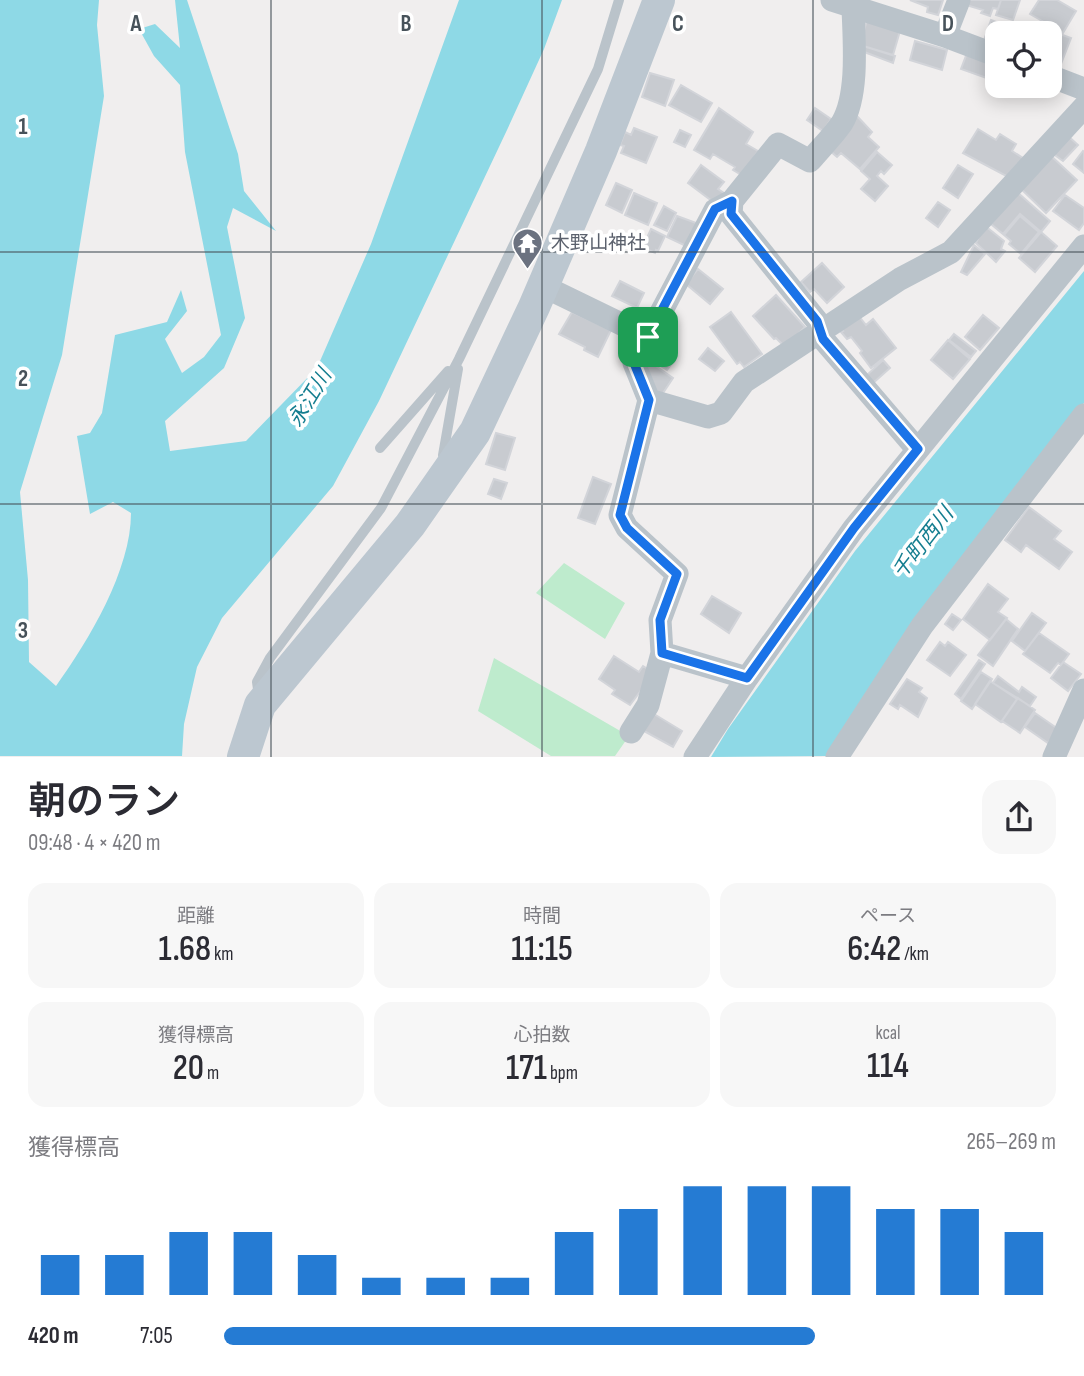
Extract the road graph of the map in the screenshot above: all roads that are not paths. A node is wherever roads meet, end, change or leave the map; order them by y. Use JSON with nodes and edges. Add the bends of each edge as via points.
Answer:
{"nodes":[{"id":1,"x":619,"y":0,"type":"edge"},
{"id":2,"x":659,"y":0,"type":"edge"},
{"id":3,"x":832,"y":0,"type":"edge"},
{"id":4,"x":959,"y":0,"type":"edge"},
{"id":5,"x":864,"y":7,"type":"edge"},
{"id":6,"x":945,"y":36,"type":"junction"},
{"id":7,"x":985,"y":51,"type":"edge"},
{"id":8,"x":1062,"y":81,"type":"edge"},
{"id":9,"x":1084,"y":89,"type":"edge"},
{"id":10,"x":1084,"y":107,"type":"edge"},
{"id":11,"x":732,"y":201,"type":"junction"},
{"id":12,"x":1084,"y":246,"type":"edge"},
{"id":13,"x":543,"y":286,"type":"junction"},
{"id":14,"x":821,"y":331,"type":"junction"},
{"id":15,"x":648,"y":337,"type":"junction"},
{"id":16,"x":459,"y":359,"type":"junction"},
{"id":17,"x":649,"y":400,"type":"junction"},
{"id":18,"x":1084,"y":415,"type":"edge"},
{"id":19,"x":380,"y":448,"type":"dead end"},
{"id":20,"x":918,"y":449,"type":"junction"},
{"id":21,"x":443,"y":455,"type":"dead end"},
{"id":22,"x":662,"y":653,"type":"junction"},
{"id":23,"x":747,"y":678,"type":"junction"},
{"id":24,"x":260,"y":705,"type":"junction"},
{"id":25,"x":1081,"y":706,"type":"edge"},
{"id":26,"x":631,"y":732,"type":"dead end"},
{"id":27,"x":243,"y":757,"type":"edge"},
{"id":28,"x":695,"y":757,"type":"edge"},
{"id":29,"x":837,"y":757,"type":"edge"},
{"id":30,"x":1054,"y":757,"type":"edge"}],
"edges":[{"from":1,"to":16,"type":"lane","via":[[597,69]]},
{"from":2,"to":13,"type":"street"},
{"from":3,"to":5,"type":"street"},
{"from":4,"to":6,"type":"street"},
{"from":5,"to":6,"type":"street"},
{"from":5,"to":11,"type":"street","via":[[851,96],[842,122],[810,161],[778,144]]},
{"from":6,"to":7,"type":"street"},
{"from":8,"to":9,"type":"street"},
{"from":10,"to":14,"type":"street","via":[[951,252]]},
{"from":11,"to":14,"type":"street","via":[[731,214]]},
{"from":11,"to":15,"type":"street","via":[[715,209]]},
{"from":12,"to":20,"type":"street"},
{"from":13,"to":15,"type":"street"},
{"from":13,"to":24,"type":"street","via":[[475,432],[410,525]]},
{"from":14,"to":17,"type":"street","via":[[744,382],[721,413],[708,417]]},
{"from":14,"to":20,"type":"street","via":[[823,339]]},
{"from":15,"to":17,"type":"street","via":[[634,363]]},
{"from":16,"to":19,"type":"lane"},
{"from":16,"to":21,"type":"lane"},
{"from":16,"to":24,"type":"lane","via":[[381,508],[270,658],[257,682]]},
{"from":17,"to":22,"type":"street","via":[[620,515],[627,528],[677,574],[660,620]]},
{"from":18,"to":29,"type":"street","via":[[922,626]]},
{"from":20,"to":23,"type":"street","via":[[854,528]]},
{"from":22,"to":23,"type":"street"},
{"from":22,"to":26,"type":"street","via":[[648,705]]},
{"from":23,"to":28,"type":"street"},
{"from":24,"to":27,"type":"street"},
{"from":25,"to":30,"type":"street"}]}
